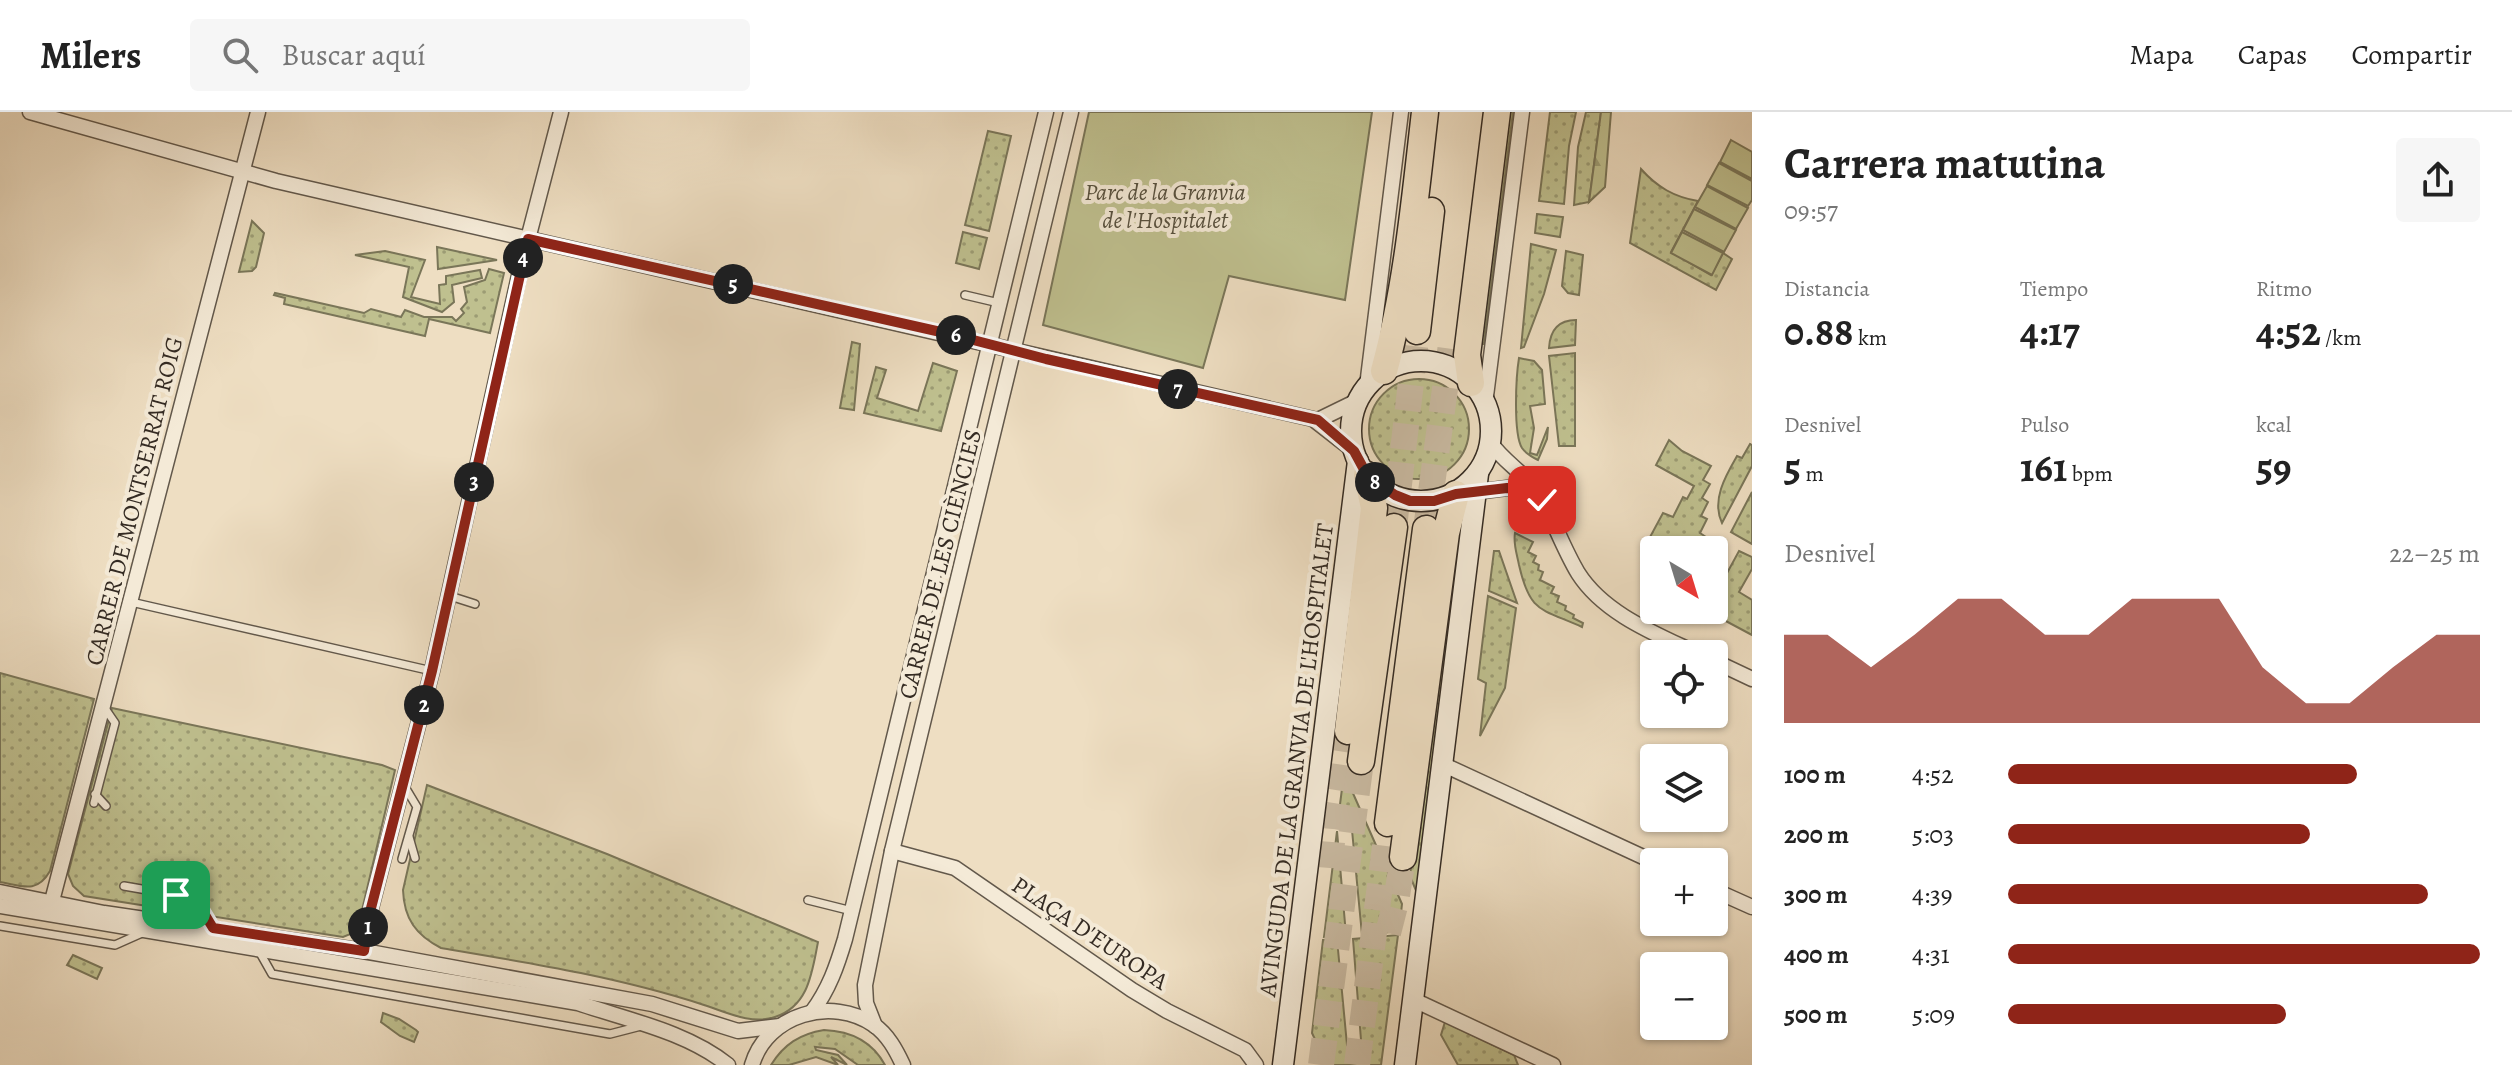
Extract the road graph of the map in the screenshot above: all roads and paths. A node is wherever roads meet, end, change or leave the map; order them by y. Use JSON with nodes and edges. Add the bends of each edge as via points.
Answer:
{"nodes":[{"id":1,"x":30,"y":112,"type":"edge"},
{"id":2,"x":258,"y":112,"type":"edge"},
{"id":3,"x":561,"y":112,"type":"edge"},
{"id":4,"x":1046,"y":112,"type":"edge"},
{"id":5,"x":1071,"y":112,"type":"edge"},
{"id":6,"x":1401,"y":112,"type":"edge"},
{"id":7,"x":1425,"y":112,"type":"edge"},
{"id":8,"x":1443,"y":112,"type":"edge"},
{"id":9,"x":1481,"y":112,"type":"edge"},
{"id":10,"x":1497,"y":112,"type":"edge"},
{"id":11,"x":1522,"y":112,"type":"edge"},
{"id":12,"x":243,"y":172,"type":"junction"},
{"id":13,"x":528,"y":239,"type":"junction"},
{"id":14,"x":965,"y":295,"type":"dead end"},
{"id":15,"x":1001,"y":304,"type":"junction"},
{"id":16,"x":1417,"y":331,"type":"tunnel mouth"},
{"id":17,"x":1452,"y":337,"type":"tunnel mouth"},
{"id":18,"x":991,"y":345,"type":"junction"},
{"id":19,"x":1015,"y":351,"type":"junction"},
{"id":20,"x":1370,"y":386,"type":"junction"},
{"id":21,"x":1478,"y":394,"type":"junction"},
{"id":22,"x":1318,"y":420,"type":"junction"},
{"id":23,"x":1490,"y":442,"type":"junction"},
{"id":24,"x":1360,"y":462,"type":"junction"},
{"id":25,"x":1470,"y":487,"type":"junction"},
{"id":26,"x":1539,"y":493,"type":"junction"},
{"id":27,"x":1394,"y":527,"type":"tunnel mouth"},
{"id":28,"x":1426,"y":529,"type":"tunnel mouth"},
{"id":29,"x":450,"y":596,"type":"junction"},
{"id":30,"x":130,"y":602,"type":"junction"},
{"id":31,"x":475,"y":604,"type":"dead end"},
{"id":32,"x":1671,"y":640,"type":"edge"},
{"id":33,"x":1728,"y":668,"type":"edge"},
{"id":34,"x":432,"y":671,"type":"junction"},
{"id":35,"x":1752,"y":679,"type":"edge"},
{"id":36,"x":103,"y":706,"type":"junction"},
{"id":37,"x":1348,"y":731,"type":"tunnel mouth"},
{"id":38,"x":1361,"y":761,"type":"tunnel mouth"},
{"id":39,"x":1442,"y":764,"type":"junction"},
{"id":40,"x":404,"y":785,"type":"junction"},
{"id":41,"x":106,"y":806,"type":"dead end"},
{"id":42,"x":1388,"y":823,"type":"tunnel mouth"},
{"id":43,"x":409,"y":837,"type":"junction"},
{"id":44,"x":892,"y":851,"type":"junction"},
{"id":45,"x":1640,"y":856,"type":"edge"},
{"id":46,"x":1403,"y":857,"type":"tunnel mouth"},
{"id":47,"x":415,"y":858,"type":"dead end"},
{"id":48,"x":402,"y":859,"type":"dead end"},
{"id":49,"x":124,"y":886,"type":"dead end"},
{"id":50,"x":0,"y":892,"type":"edge"},
{"id":51,"x":1728,"y":896,"type":"edge"},
{"id":52,"x":808,"y":900,"type":"dead end"},
{"id":53,"x":52,"y":901,"type":"junction"},
{"id":54,"x":0,"y":906,"type":"edge"},
{"id":55,"x":1752,"y":907,"type":"edge"},
{"id":56,"x":852,"y":911,"type":"junction"},
{"id":57,"x":0,"y":926,"type":"edge"},
{"id":58,"x":213,"y":928,"type":"junction"},
{"id":59,"x":146,"y":931,"type":"junction"},
{"id":60,"x":259,"y":951,"type":"junction"},
{"id":61,"x":364,"y":951,"type":"junction"},
{"id":62,"x":1414,"y":1000,"type":"junction"},
{"id":63,"x":812,"y":1012,"type":"junction"},
{"id":64,"x":645,"y":1025,"type":"junction"},
{"id":65,"x":780,"y":1026,"type":"junction"},
{"id":66,"x":875,"y":1026,"type":"junction"},
{"id":67,"x":728,"y":1065,"type":"edge"},
{"id":68,"x":752,"y":1065,"type":"edge"},
{"id":69,"x":903,"y":1065,"type":"edge"},
{"id":70,"x":1256,"y":1065,"type":"edge"},
{"id":71,"x":1283,"y":1065,"type":"edge"},
{"id":72,"x":1405,"y":1065,"type":"edge"},
{"id":73,"x":1553,"y":1065,"type":"edge"}],
"edges":[{"from":1,"to":12,"type":"street"},
{"from":2,"to":12,"type":"street","name":"CARRER DE MONTSERRAT ROIG"},
{"from":3,"to":13,"type":"street"},
{"from":4,"to":15,"type":"street","name":"CARRER DE LES CIÈNCIES"},
{"from":5,"to":19,"type":"street","name":"CARRER DE LES CIÈNCIES"},
{"from":6,"to":20,"type":"street"},
{"from":7,"to":20,"type":"highway","via":[[1394,336]]},
{"from":8,"to":16,"type":"highway"},
{"from":9,"to":17,"type":"highway"},
{"from":10,"to":21,"type":"highway","via":[[1467,355]]},
{"from":11,"to":21,"type":"street"},
{"from":12,"to":13,"type":"street"},
{"from":12,"to":30,"type":"street","name":"CARRER DE MONTSERRAT ROIG"},
{"from":13,"to":18,"type":"street"},
{"from":13,"to":29,"type":"street"},
{"from":14,"to":15,"type":"lane"},
{"from":15,"to":18,"type":"street","name":"CARRER DE LES CIÈNCIES"},
{"from":18,"to":19,"type":"street"},
{"from":18,"to":56,"type":"street","name":"CARRER DE LES CIÈNCIES"},
{"from":19,"to":22,"type":"street"},
{"from":19,"to":44,"type":"street","name":"CARRER DE LES CIÈNCIES"},
{"from":20,"to":21,"type":"main road","via":[[1411,362],[1430,362],[1460,372]]},
{"from":20,"to":22,"type":"street"},
{"from":20,"to":24,"type":"main road","via":[[1351,429]]},
{"from":21,"to":23,"type":"main road","via":[[1490,423]]},
{"from":22,"to":24,"type":"street"},
{"from":23,"to":25,"type":"main road"},
{"from":23,"to":26,"type":"street"},
{"from":24,"to":25,"type":"main road","via":[[1387,490],[1410,501],[1434,501]]},
{"from":24,"to":37,"type":"highway","via":[[1372,491],[1374,515]]},
{"from":24,"to":71,"type":"main road","name":"AVINGUDA DE LA GRANVIA DE L'HOSPITALET"},
{"from":25,"to":26,"type":"street"},
{"from":25,"to":39,"type":"main road"},
{"from":25,"to":46,"type":"highway","via":[[1447,524]]},
{"from":26,"to":32,"type":"street","via":[[1559,540],[1595,595]]},
{"from":27,"to":38,"type":"highway"},
{"from":28,"to":42,"type":"highway"},
{"from":29,"to":31,"type":"lane"},
{"from":29,"to":34,"type":"street"},
{"from":30,"to":34,"type":"lane"},
{"from":30,"to":36,"type":"street","name":"CARRER DE MONTSERRAT ROIG"},
{"from":33,"to":35,"type":"street"},
{"from":34,"to":40,"type":"street"},
{"from":36,"to":41,"type":"lane","via":[[115,723],[95,798]]},
{"from":36,"to":53,"type":"street","name":"CARRER DE MONTSERRAT ROIG"},
{"from":39,"to":45,"type":"street"},
{"from":39,"to":62,"type":"main road"},
{"from":40,"to":43,"type":"lane","via":[[417,807]]},
{"from":40,"to":61,"type":"street"},
{"from":43,"to":47,"type":"lane"},
{"from":43,"to":48,"type":"lane"},
{"from":44,"to":66,"type":"street","name":"CARRER DE LES CIÈNCIES","via":[[865,985]]},
{"from":44,"to":70,"type":"street","name":"PLAÇA D'EUROPA","via":[[955,868],[1132,990],[1245,1050]]},
{"from":49,"to":58,"type":"lane","via":[[176,895],[199,905]]},
{"from":50,"to":53,"type":"street"},
{"from":51,"to":55,"type":"street"},
{"from":52,"to":56,"type":"lane"},
{"from":53,"to":58,"type":"street"},
{"from":54,"to":59,"type":"street"},
{"from":56,"to":63,"type":"street","name":"CARRER DE LES CIÈNCIES","via":[[837,968]]},
{"from":57,"to":59,"type":"lane","via":[[115,945]]},
{"from":58,"to":61,"type":"street"},
{"from":59,"to":60,"type":"street"},
{"from":60,"to":64,"type":"street","via":[[578,1003]]},
{"from":60,"to":64,"type":"lane","via":[[272,974],[610,1034]]},
{"from":61,"to":65,"type":"street","via":[[652,1004],[738,1031]]},
{"from":62,"to":72,"type":"main road"},
{"from":62,"to":73,"type":"street"},
{"from":63,"to":65,"type":"street"},
{"from":63,"to":66,"type":"street","via":[[856,1015]]},
{"from":64,"to":67,"type":"street","via":[[715,1054]]},
{"from":65,"to":68,"type":"street","via":[[764,1041]]},
{"from":66,"to":69,"type":"street"}]}
